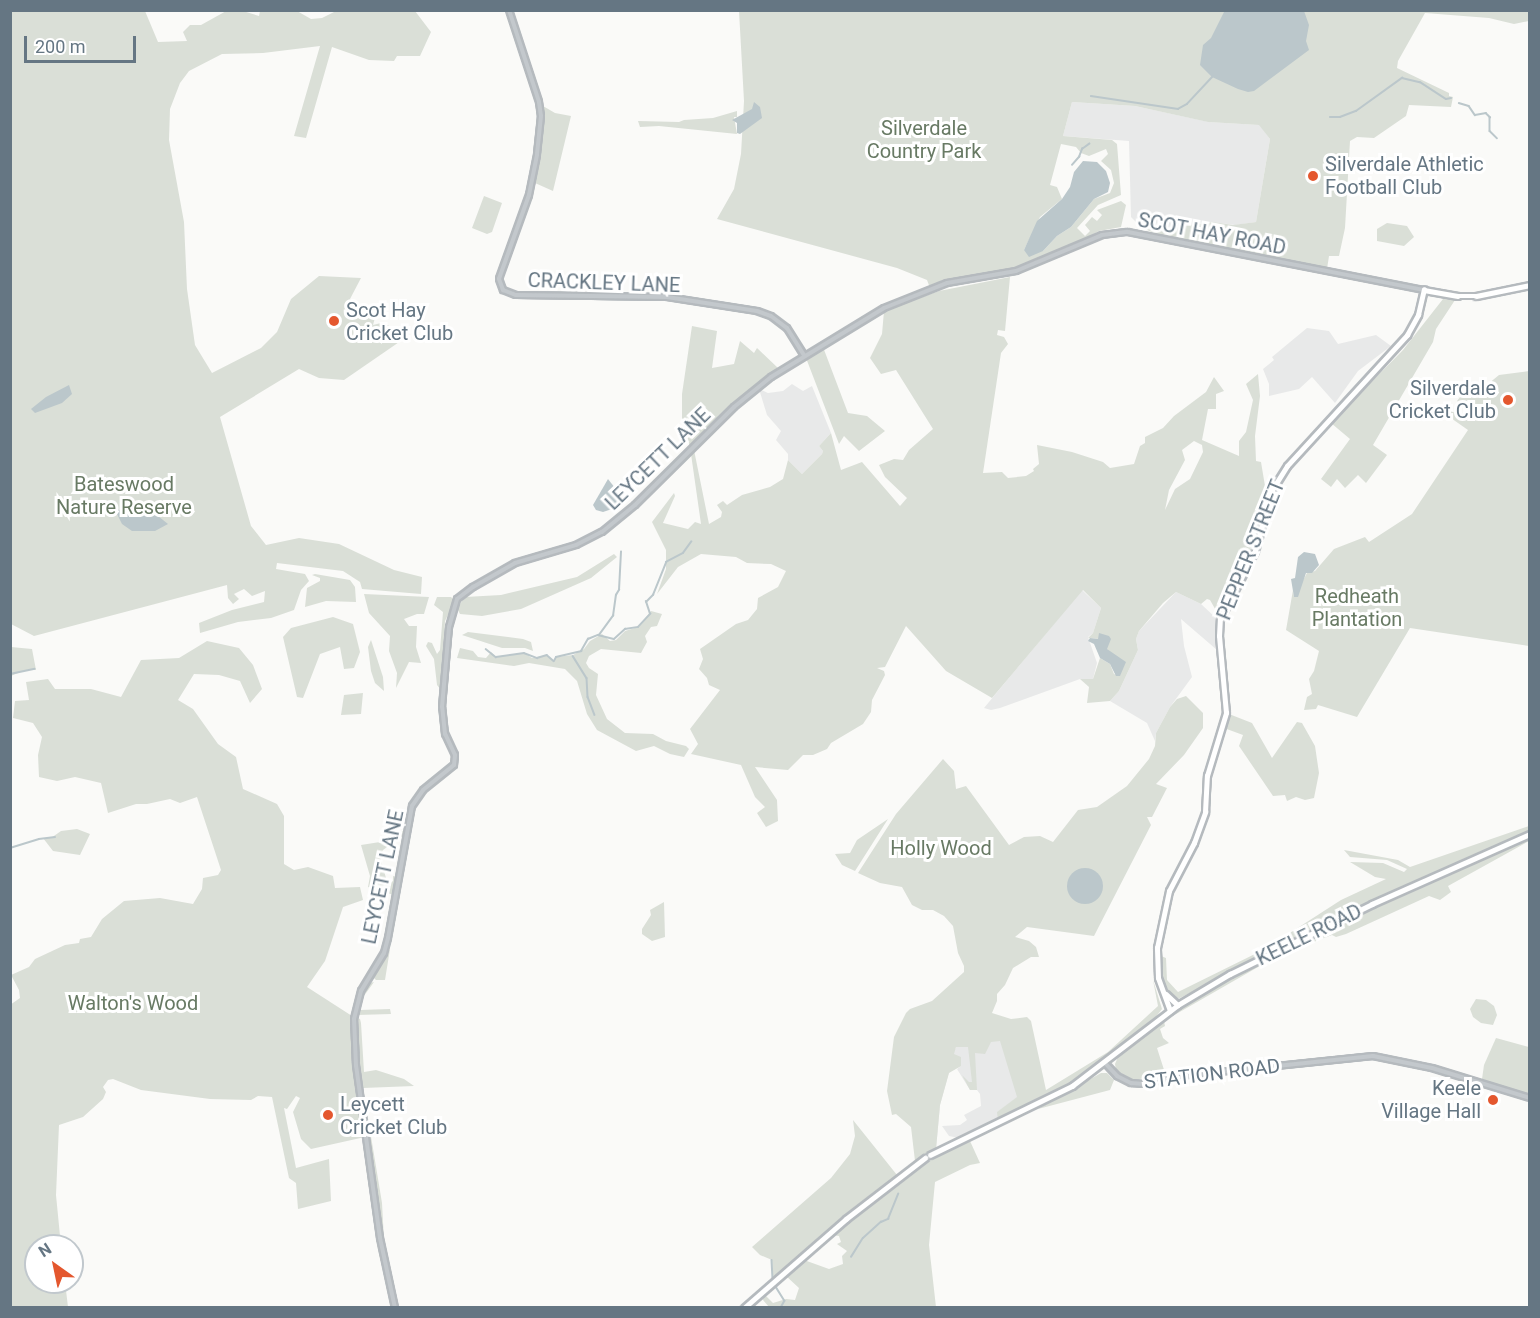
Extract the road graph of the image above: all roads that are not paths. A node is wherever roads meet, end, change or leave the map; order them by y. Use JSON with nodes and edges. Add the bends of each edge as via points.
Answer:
{"nodes":[{"id":1,"x":509,"y":10,"type":"edge"},
{"id":2,"x":1530,"y":285,"type":"edge"},
{"id":3,"x":1424,"y":290,"type":"junction"},
{"id":4,"x":804,"y":355,"type":"junction"},
{"id":5,"x":1530,"y":834,"type":"edge"},
{"id":6,"x":1164,"y":992,"type":"junction"},
{"id":7,"x":1178,"y":1005,"type":"junction"},
{"id":8,"x":1170,"y":1011,"type":"junction"},
{"id":9,"x":1105,"y":1063,"type":"junction"},
{"id":10,"x":1530,"y":1098,"type":"edge"},
{"id":11,"x":395,"y":1308,"type":"edge"},
{"id":12,"x":744,"y":1308,"type":"edge"}],
"edges":[{"from":1,"to":4,"type":"street","name":"CRACKLEY LANE","via":[[541,116],[532,182],[499,279],[503,290],[516,295],[637,295],[757,311],[787,328]]},
{"from":2,"to":3,"type":"main road","via":[[1476,296]]},
{"from":3,"to":4,"type":"street","name":"SCOT HAY ROAD","via":[[1114,232],[1024,268],[947,283],[884,308]]},
{"from":3,"to":6,"type":"main road","name":"PEPPER STREET","via":[[1418,315],[1407,335],[1282,473],[1270,496],[1255,551],[1220,619],[1226,713],[1209,768],[1201,825],[1173,881],[1162,916],[1156,968]]},
{"from":4,"to":11,"type":"street","name":"LEYCETT LANE","via":[[734,406],[635,505],[602,532],[576,545],[515,563],[457,599],[448,627],[442,707],[445,734],[455,754],[454,765],[423,790],[412,806],[384,953],[357,1001],[355,1049],[382,1248]]},
{"from":5,"to":7,"type":"main road","name":"KEELE ROAD","via":[[1280,948]]},
{"from":6,"to":7,"type":"main road"},
{"from":6,"to":8,"type":"main road","name":"PEPPER STREET"},
{"from":7,"to":8,"type":"main road","name":"KEELE ROAD"},
{"from":8,"to":9,"type":"main road","name":"KEELE ROAD"},
{"from":9,"to":10,"type":"street","name":"STATION ROAD","via":[[1131,1083],[1144,1083],[1373,1056],[1486,1083]]},
{"from":9,"to":12,"type":"main road","via":[[1034,1107],[928,1157],[855,1212]]}]}
